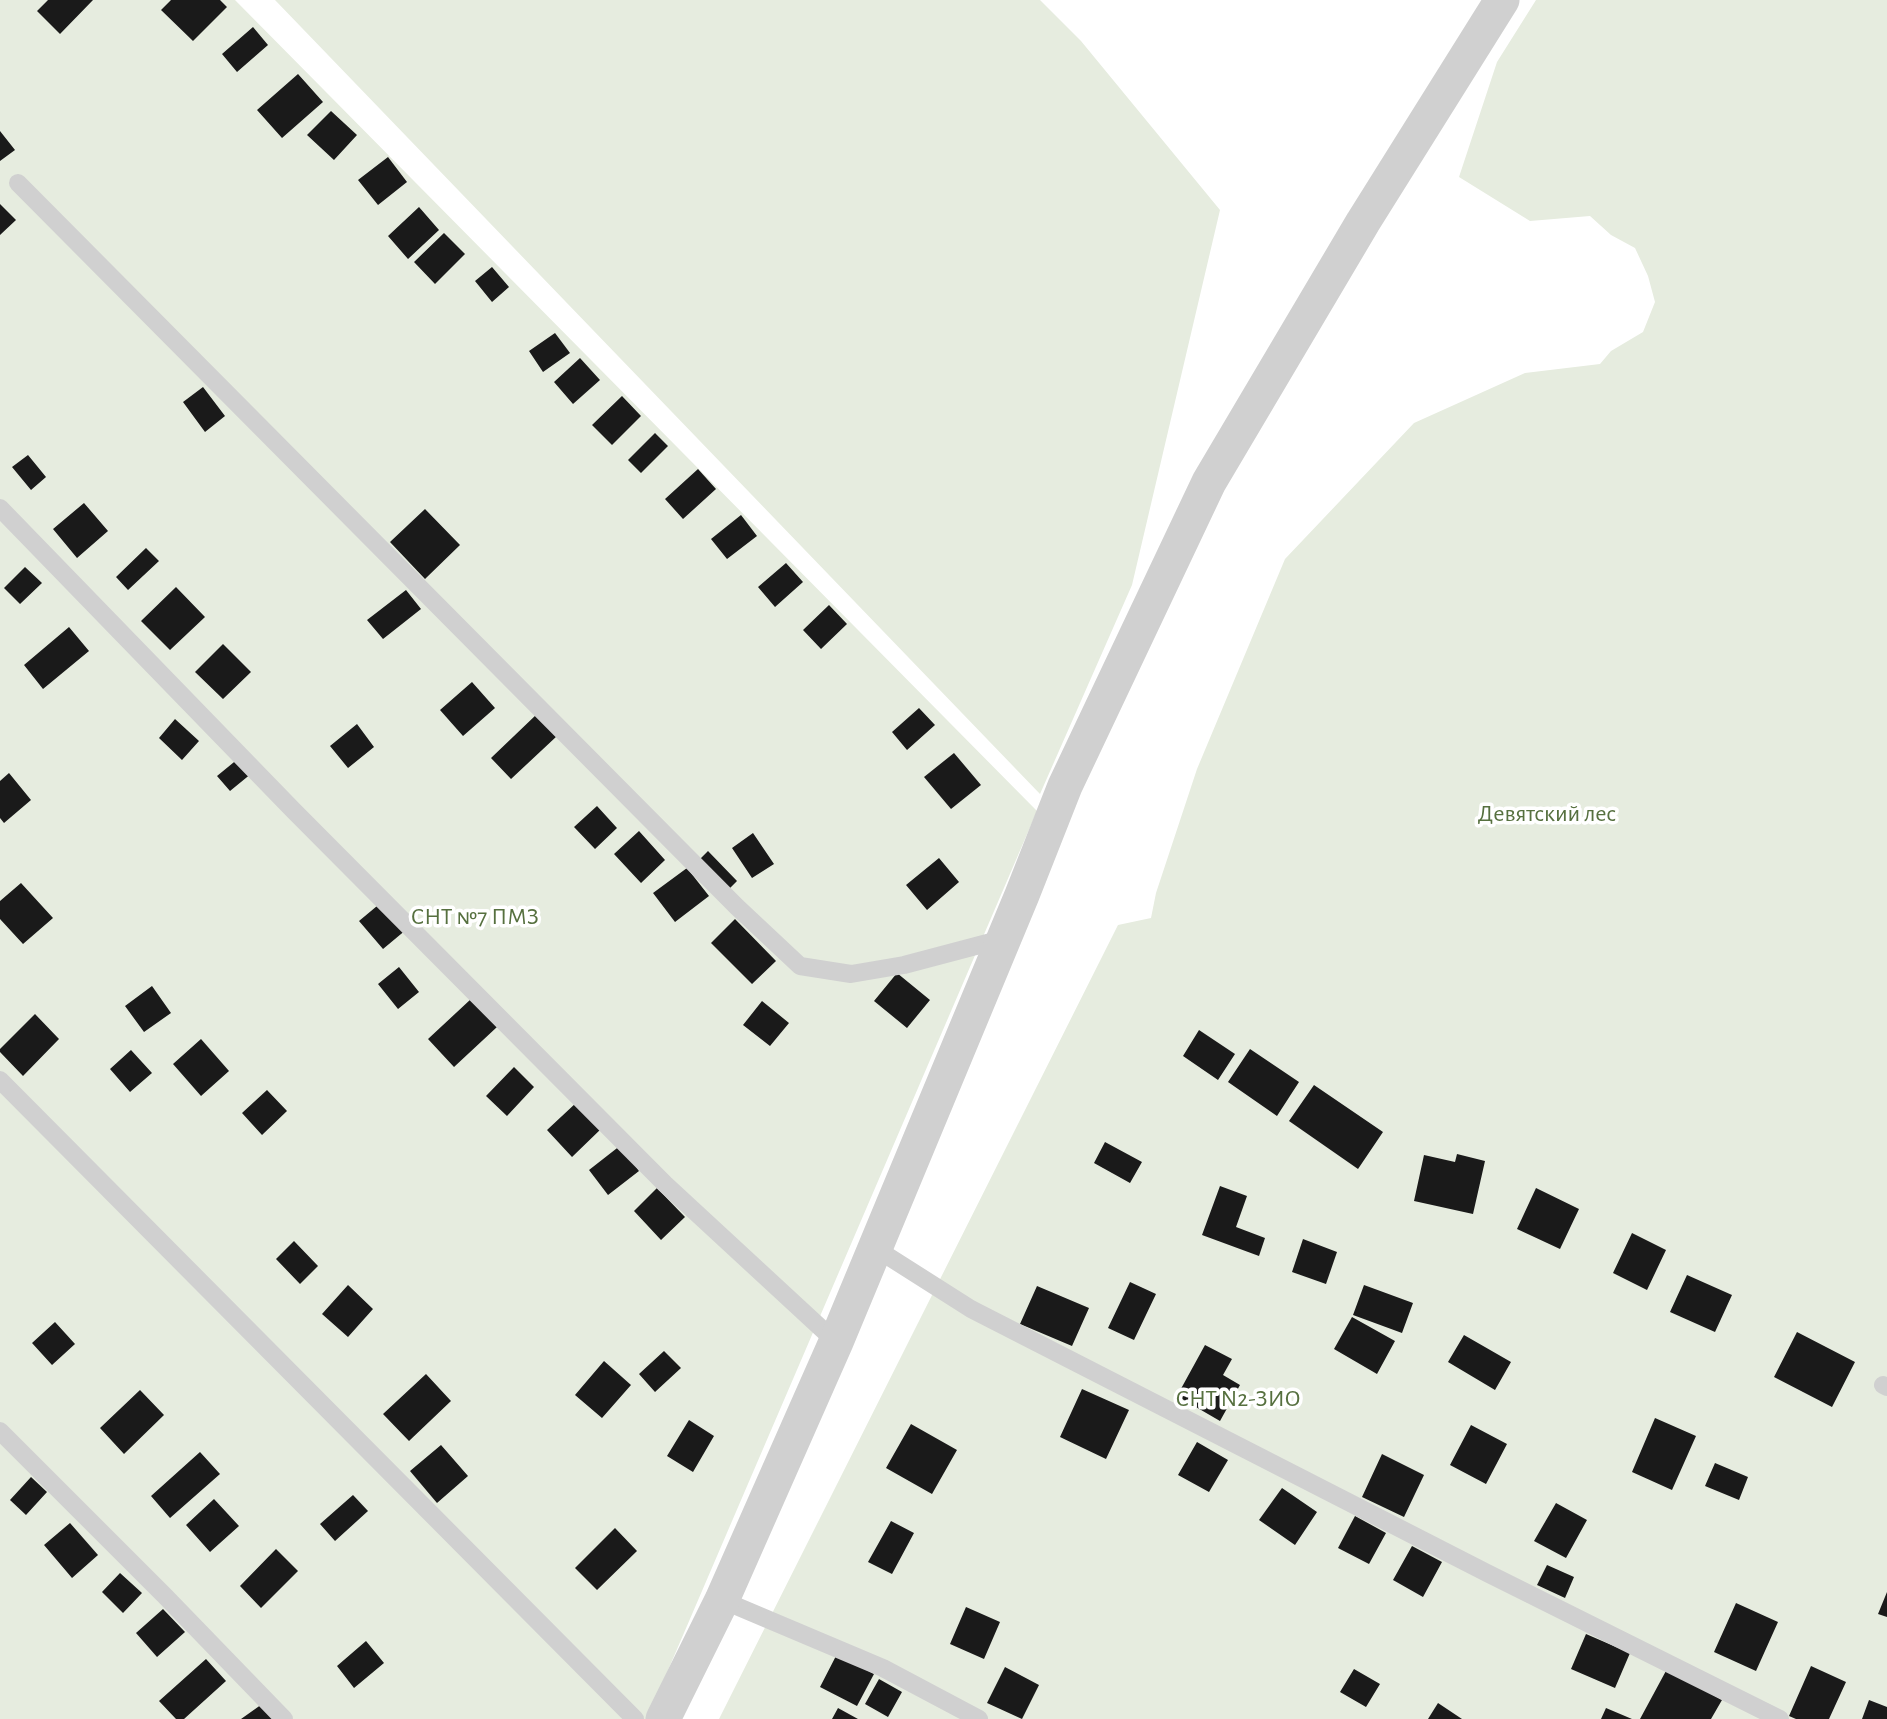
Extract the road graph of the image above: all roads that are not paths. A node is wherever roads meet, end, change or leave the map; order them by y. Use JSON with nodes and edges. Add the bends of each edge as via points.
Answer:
{"nodes":[{"id":1,"x":1503,"y":0,"type":"edge"},
{"id":2,"x":18,"y":183,"type":"dead end"},
{"id":3,"x":0,"y":508,"type":"edge"},
{"id":4,"x":1006,"y":934,"type":"junction"},
{"id":5,"x":0,"y":1080,"type":"edge"},
{"id":6,"x":875,"y":1248,"type":"junction"},
{"id":7,"x":836,"y":1342,"type":"junction"},
{"id":8,"x":0,"y":1431,"type":"edge"},
{"id":9,"x":722,"y":1600,"type":"junction"},
{"id":10,"x":284,"y":1719,"type":"edge"},
{"id":11,"x":635,"y":1719,"type":"edge"},
{"id":12,"x":663,"y":1719,"type":"edge"},
{"id":13,"x":979,"y":1719,"type":"edge"},
{"id":14,"x":1780,"y":1719,"type":"edge"}],
"edges":[{"from":1,"to":4,"type":"street","via":[[1363,222],[1209,482],[1065,786]]},
{"from":2,"to":4,"type":"lane","via":[[717,888],[800,966],[851,974],[904,965]]},
{"from":3,"to":7,"type":"lane","via":[[665,1184]]},
{"from":4,"to":6,"type":"street"},
{"from":5,"to":11,"type":"lane"},
{"from":6,"to":7,"type":"street"},
{"from":6,"to":14,"type":"lane","via":[[971,1309]]},
{"from":7,"to":9,"type":"street"},
{"from":8,"to":10,"type":"lane"},
{"from":9,"to":12,"type":"street"},
{"from":9,"to":13,"type":"lane","via":[[883,1668]]}]}
